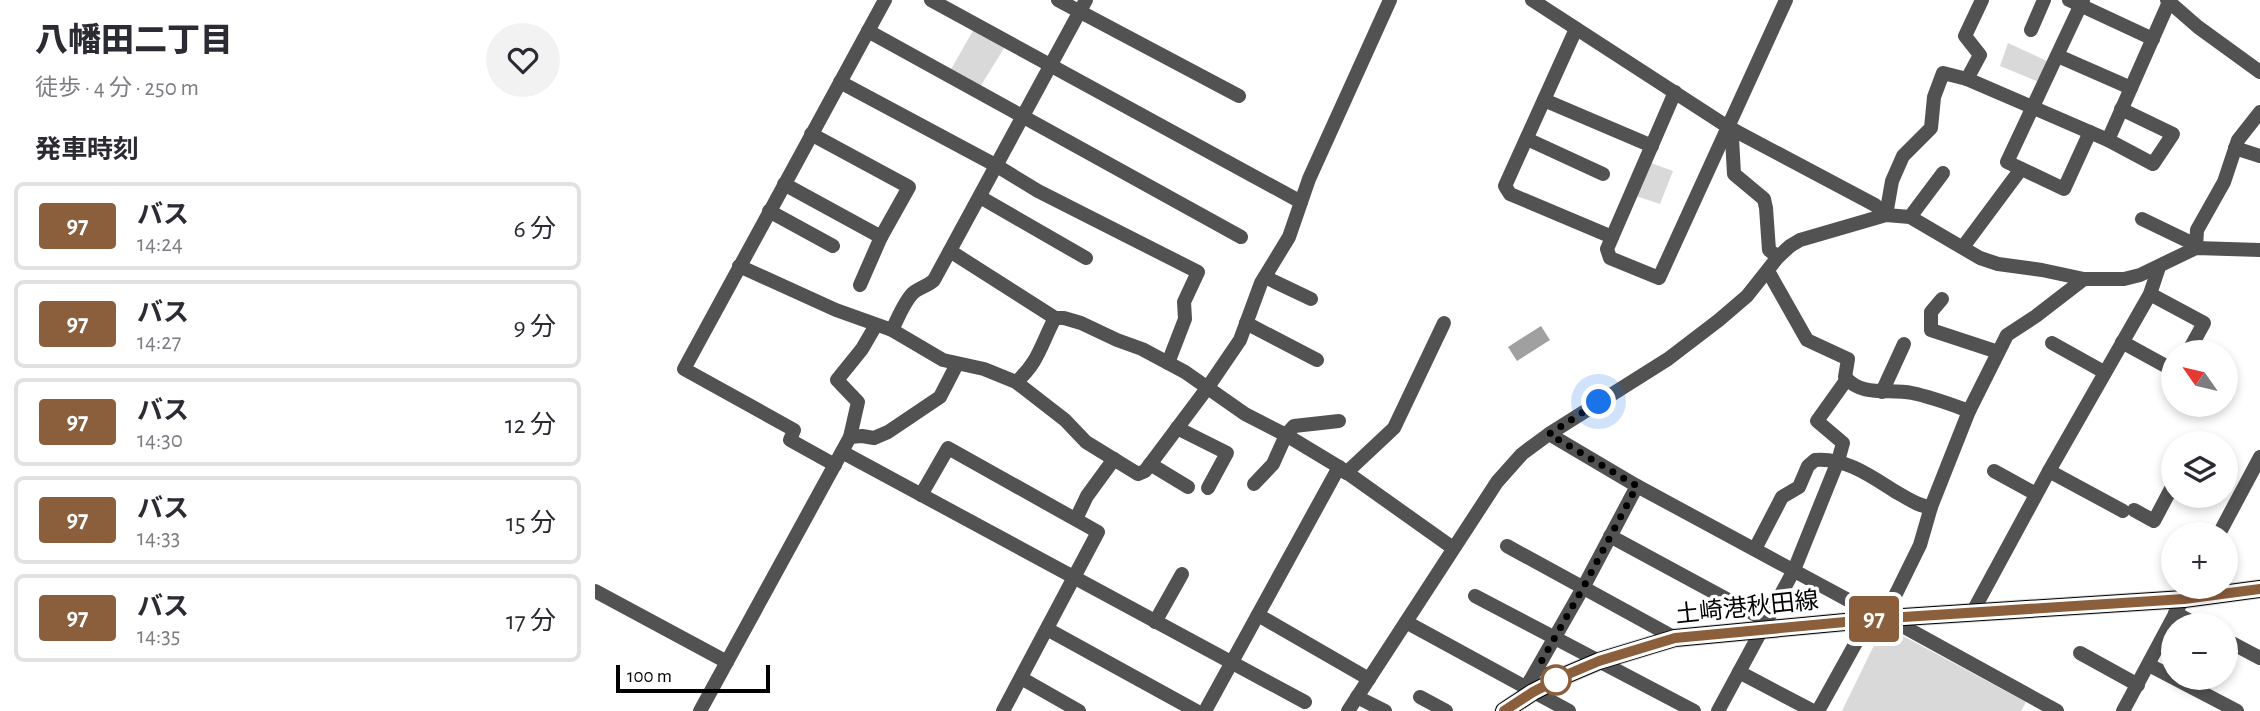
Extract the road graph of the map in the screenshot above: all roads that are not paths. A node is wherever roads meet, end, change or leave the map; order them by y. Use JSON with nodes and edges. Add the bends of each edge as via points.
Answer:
{"nodes":[{"id":1,"x":885,"y":0,"type":"edge"},
{"id":2,"x":932,"y":0,"type":"edge"},
{"id":3,"x":1058,"y":0,"type":"edge"},
{"id":4,"x":1390,"y":0,"type":"edge"},
{"id":5,"x":1532,"y":0,"type":"edge"},
{"id":6,"x":1786,"y":0,"type":"edge"},
{"id":7,"x":1982,"y":0,"type":"edge"},
{"id":8,"x":2044,"y":0,"type":"edge"},
{"id":9,"x":2168,"y":1,"type":"edge"},
{"id":10,"x":2077,"y":2,"type":"edge"},
{"id":11,"x":1083,"y":6,"type":"edge"},
{"id":12,"x":1576,"y":29,"type":"junction"},
{"id":13,"x":2031,"y":30,"type":"dead end"},
{"id":14,"x":868,"y":31,"type":"junction"},
{"id":15,"x":2153,"y":39,"type":"junction"},
{"id":16,"x":2058,"y":56,"type":"junction"},
{"id":17,"x":1051,"y":65,"type":"junction"},
{"id":18,"x":2260,"y":72,"type":"edge"},
{"id":19,"x":1967,"y":79,"type":"junction"},
{"id":20,"x":840,"y":82,"type":"junction"},
{"id":21,"x":2131,"y":88,"type":"junction"},
{"id":22,"x":1675,"y":92,"type":"junction"},
{"id":23,"x":1239,"y":96,"type":"dead end"},
{"id":24,"x":1544,"y":100,"type":"junction"},
{"id":25,"x":2034,"y":107,"type":"junction"},
{"id":26,"x":2121,"y":109,"type":"junction"},
{"id":27,"x":2260,"y":112,"type":"edge"},
{"id":28,"x":1023,"y":115,"type":"junction"},
{"id":29,"x":1731,"y":129,"type":"junction"},
{"id":30,"x":2090,"y":132,"type":"junction"},
{"id":31,"x":811,"y":134,"type":"junction"},
{"id":32,"x":1527,"y":139,"type":"junction"},
{"id":33,"x":2108,"y":140,"type":"junction"},
{"id":34,"x":1652,"y":146,"type":"junction"},
{"id":35,"x":2235,"y":148,"type":"junction"},
{"id":36,"x":2260,"y":156,"type":"edge"},
{"id":37,"x":997,"y":166,"type":"junction"},
{"id":38,"x":2021,"y":169,"type":"junction"},
{"id":39,"x":1943,"y":173,"type":"dead end"},
{"id":40,"x":1603,"y":174,"type":"dead end"},
{"id":41,"x":783,"y":184,"type":"junction"},
{"id":42,"x":979,"y":197,"type":"junction"},
{"id":43,"x":1301,"y":202,"type":"junction"},
{"id":44,"x":769,"y":211,"type":"junction"},
{"id":45,"x":1887,"y":215,"type":"junction"},
{"id":46,"x":1910,"y":217,"type":"junction"},
{"id":47,"x":2143,"y":219,"type":"dead end"},
{"id":48,"x":881,"y":237,"type":"junction"},
{"id":49,"x":1241,"y":237,"type":"dead end"},
{"id":50,"x":1612,"y":237,"type":"junction"},
{"id":51,"x":833,"y":246,"type":"dead end"},
{"id":52,"x":2196,"y":246,"type":"junction"},
{"id":53,"x":1963,"y":247,"type":"junction"},
{"id":54,"x":2260,"y":250,"type":"edge"},
{"id":55,"x":950,"y":251,"type":"junction"},
{"id":56,"x":1778,"y":257,"type":"junction"},
{"id":57,"x":1086,"y":258,"type":"dead end"},
{"id":58,"x":739,"y":266,"type":"junction"},
{"id":59,"x":2159,"y":267,"type":"junction"},
{"id":60,"x":1768,"y":271,"type":"junction"},
{"id":61,"x":1265,"y":277,"type":"junction"},
{"id":62,"x":2084,"y":279,"type":"junction"},
{"id":63,"x":860,"y":285,"type":"dead end"},
{"id":64,"x":2150,"y":294,"type":"junction"},
{"id":65,"x":1311,"y":299,"type":"dead end"},
{"id":66,"x":1943,"y":299,"type":"dead end"},
{"id":67,"x":1055,"y":318,"type":"junction"},
{"id":68,"x":1246,"y":323,"type":"junction"},
{"id":69,"x":1444,"y":323,"type":"dead end"},
{"id":70,"x":877,"y":325,"type":"junction"},
{"id":71,"x":892,"y":330,"type":"junction"},
{"id":72,"x":2195,"y":340,"type":"edge"},
{"id":73,"x":2122,"y":342,"type":"junction"},
{"id":74,"x":2052,"y":343,"type":"dead end"},
{"id":75,"x":1904,"y":344,"type":"dead end"},
{"id":76,"x":1998,"y":352,"type":"junction"},
{"id":77,"x":1317,"y":360,"type":"dead end"},
{"id":78,"x":1168,"y":363,"type":"junction"},
{"id":79,"x":2161,"y":363,"type":"edge"},
{"id":80,"x":957,"y":364,"type":"junction"},
{"id":81,"x":2104,"y":372,"type":"junction"},
{"id":82,"x":1847,"y":379,"type":"junction"},
{"id":83,"x":1016,"y":382,"type":"junction"},
{"id":84,"x":1208,"y":387,"type":"junction"},
{"id":85,"x":1882,"y":393,"type":"junction"},
{"id":86,"x":1969,"y":411,"type":"junction"},
{"id":87,"x":1339,"y":421,"type":"dead end"},
{"id":88,"x":1177,"y":428,"type":"junction"},
{"id":89,"x":1549,"y":434,"type":"junction"},
{"id":90,"x":1286,"y":435,"type":"junction"},
{"id":91,"x":850,"y":437,"type":"junction"},
{"id":92,"x":2260,"y":457,"type":"edge"},
{"id":93,"x":838,"y":458,"type":"junction"},
{"id":94,"x":1114,"y":458,"type":"junction"},
{"id":95,"x":1838,"y":461,"type":"junction"},
{"id":96,"x":1150,"y":464,"type":"junction"},
{"id":97,"x":1342,"y":470,"type":"junction"},
{"id":98,"x":1994,"y":471,"type":"dead end"},
{"id":99,"x":2049,"y":471,"type":"junction"},
{"id":100,"x":1254,"y":484,"type":"dead end"},
{"id":101,"x":1637,"y":486,"type":"junction"},
{"id":102,"x":1188,"y":487,"type":"dead end"},
{"id":103,"x":1208,"y":488,"type":"dead end"},
{"id":104,"x":2238,"y":488,"type":"edge"},
{"id":105,"x":2036,"y":494,"type":"junction"},
{"id":106,"x":921,"y":495,"type":"junction"},
{"id":107,"x":1931,"y":506,"type":"junction"},
{"id":108,"x":2161,"y":508,"type":"edge"},
{"id":109,"x":1076,"y":519,"type":"junction"},
{"id":110,"x":1610,"y":536,"type":"junction"},
{"id":111,"x":1507,"y":546,"type":"dead end"},
{"id":112,"x":1453,"y":548,"type":"junction"},
{"id":113,"x":1755,"y":549,"type":"junction"},
{"id":114,"x":1794,"y":570,"type":"junction"},
{"id":115,"x":1182,"y":574,"type":"dead end"},
{"id":116,"x":1075,"y":579,"type":"junction"},
{"id":117,"x":1584,"y":586,"type":"junction"},
{"id":118,"x":2260,"y":589,"type":"edge"},
{"id":119,"x":595,"y":591,"type":"edge"},
{"id":120,"x":2238,"y":592,"type":"edge"},
{"id":121,"x":1475,"y":596,"type":"dead end"},
{"id":122,"x":2183,"y":599,"type":"edge"},
{"id":123,"x":1972,"y":613,"type":"junction"},
{"id":124,"x":1258,"y":615,"type":"junction"},
{"id":125,"x":1888,"y":618,"type":"junction"},
{"id":126,"x":1155,"y":622,"type":"junction"},
{"id":127,"x":1406,"y":622,"type":"junction"},
{"id":128,"x":1764,"y":626,"type":"junction"},
{"id":129,"x":1048,"y":629,"type":"junction"},
{"id":130,"x":1554,"y":638,"type":"junction"},
{"id":131,"x":1675,"y":638,"type":"junction"},
{"id":132,"x":1858,"y":639,"type":"dead end"},
{"id":133,"x":2238,"y":646,"type":"edge"},
{"id":134,"x":2080,"y":653,"type":"dead end"},
{"id":135,"x":2260,"y":658,"type":"edge"},
{"id":136,"x":1599,"y":661,"type":"junction"},
{"id":137,"x":727,"y":662,"type":"junction"},
{"id":138,"x":1231,"y":663,"type":"junction"},
{"id":139,"x":2150,"y":664,"type":"junction"},
{"id":140,"x":1739,"y":672,"type":"junction"},
{"id":141,"x":1021,"y":678,"type":"junction"},
{"id":142,"x":1369,"y":679,"type":"junction"},
{"id":143,"x":2138,"y":685,"type":"junction"},
{"id":144,"x":1530,"y":689,"type":"junction"},
{"id":145,"x":1357,"y":697,"type":"junction"},
{"id":146,"x":1420,"y":697,"type":"dead end"},
{"id":147,"x":1305,"y":702,"type":"dead end"},
{"id":148,"x":2232,"y":710,"type":"edge"},
{"id":149,"x":700,"y":711,"type":"edge"},
{"id":150,"x":1003,"y":711,"type":"edge"},
{"id":151,"x":1079,"y":711,"type":"edge"},
{"id":152,"x":1196,"y":711,"type":"edge"},
{"id":153,"x":1205,"y":711,"type":"edge"},
{"id":154,"x":1348,"y":711,"type":"edge"},
{"id":155,"x":1385,"y":711,"type":"edge"},
{"id":156,"x":1446,"y":711,"type":"edge"},
{"id":157,"x":1504,"y":711,"type":"edge"},
{"id":158,"x":1569,"y":711,"type":"edge"},
{"id":159,"x":1694,"y":711,"type":"edge"},
{"id":160,"x":1717,"y":711,"type":"edge"},
{"id":161,"x":1816,"y":711,"type":"edge"},
{"id":162,"x":2057,"y":711,"type":"edge"},
{"id":163,"x":2123,"y":711,"type":"edge"}],
"edges":[{"from":1,"to":14,"type":"street"},
{"from":2,"to":17,"type":"street"},
{"from":3,"to":11,"type":"street"},
{"from":4,"to":43,"type":"street"},
{"from":5,"to":12,"type":"street"},
{"from":6,"to":29,"type":"street"},
{"from":7,"to":19,"type":"street","via":[[1965,36],[1980,55]]},
{"from":8,"to":13,"type":"street"},
{"from":9,"to":15,"type":"street"},
{"from":9,"to":18,"type":"street"},
{"from":10,"to":15,"type":"street"},
{"from":10,"to":16,"type":"street"},
{"from":11,"to":17,"type":"street"},
{"from":11,"to":23,"type":"street"},
{"from":12,"to":22,"type":"street"},
{"from":12,"to":24,"type":"street"},
{"from":14,"to":20,"type":"street"},
{"from":14,"to":28,"type":"street"},
{"from":15,"to":21,"type":"street"},
{"from":16,"to":21,"type":"street"},
{"from":16,"to":25,"type":"street"},
{"from":17,"to":28,"type":"street"},
{"from":17,"to":43,"type":"street"},
{"from":19,"to":25,"type":"street"},
{"from":19,"to":45,"type":"street","via":[[1943,73],[1934,97],[1931,128],[1903,156],[1892,181]]},
{"from":20,"to":31,"type":"street"},
{"from":20,"to":37,"type":"street"},
{"from":21,"to":26,"type":"street"},
{"from":22,"to":29,"type":"street"},
{"from":22,"to":34,"type":"street"},
{"from":24,"to":32,"type":"street"},
{"from":24,"to":34,"type":"street"},
{"from":25,"to":30,"type":"street"},
{"from":25,"to":38,"type":"street","via":[[2007,162]]},
{"from":26,"to":33,"type":"street"},
{"from":26,"to":33,"type":"street","via":[[2173,134],[2153,164]]},
{"from":27,"to":35,"type":"street"},
{"from":28,"to":37,"type":"street"},
{"from":28,"to":49,"type":"street"},
{"from":29,"to":45,"type":"street"},
{"from":29,"to":50,"type":"street","via":[[1659,278],[1611,258]]},
{"from":29,"to":56,"type":"street","via":[[1734,174],[1763,199],[1769,250]]},
{"from":30,"to":33,"type":"street"},
{"from":30,"to":38,"type":"street","via":[[2064,189]]},
{"from":31,"to":41,"type":"street"},
{"from":31,"to":48,"type":"street","via":[[909,187]]},
{"from":32,"to":40,"type":"street"},
{"from":32,"to":50,"type":"street","via":[[1505,186],[1510,194]]},
{"from":34,"to":50,"type":"street"},
{"from":35,"to":36,"type":"street"},
{"from":35,"to":52,"type":"street","via":[[2224,182],[2197,230]]},
{"from":37,"to":42,"type":"street"},
{"from":37,"to":78,"type":"street","via":[[1198,272],[1184,302],[1185,319]]},
{"from":38,"to":53,"type":"street"},
{"from":39,"to":46,"type":"street"},
{"from":41,"to":44,"type":"street"},
{"from":41,"to":48,"type":"street"},
{"from":42,"to":55,"type":"street"},
{"from":42,"to":57,"type":"street"},
{"from":43,"to":61,"type":"street","via":[[1289,237]]},
{"from":44,"to":51,"type":"street"},
{"from":44,"to":58,"type":"street"},
{"from":45,"to":46,"type":"street"},
{"from":45,"to":56,"type":"street","via":[[1800,240]]},
{"from":46,"to":53,"type":"street"},
{"from":47,"to":52,"type":"street"},
{"from":48,"to":63,"type":"street"},
{"from":52,"to":54,"type":"street"},
{"from":52,"to":59,"type":"street"},
{"from":53,"to":62,"type":"street","via":[[1998,264]]},
{"from":55,"to":67,"type":"street"},
{"from":55,"to":71,"type":"street","via":[[934,280],[911,295]]},
{"from":56,"to":60,"type":"street"},
{"from":58,"to":70,"type":"street"},
{"from":58,"to":93,"type":"street","via":[[684,369],[794,430],[790,440]]},
{"from":59,"to":62,"type":"street","via":[[2124,279]]},
{"from":59,"to":64,"type":"street"},
{"from":60,"to":82,"type":"street","via":[[1807,340],[1848,359]]},
{"from":60,"to":89,"type":"street","via":[[1747,296],[1668,359]]},
{"from":61,"to":65,"type":"street"},
{"from":61,"to":68,"type":"street"},
{"from":62,"to":76,"type":"street","via":[[2007,335]]},
{"from":64,"to":72,"type":"street","via":[[2204,323]]},
{"from":64,"to":73,"type":"street"},
{"from":66,"to":76,"type":"street","via":[[1931,312],[1931,330]]},
{"from":67,"to":78,"type":"street","via":[[1081,323]]},
{"from":67,"to":83,"type":"street","via":[[1039,355]]},
{"from":68,"to":77,"type":"street"},
{"from":68,"to":84,"type":"street","via":[[1240,340]]},
{"from":69,"to":97,"type":"street","via":[[1394,428]]},
{"from":70,"to":71,"type":"street"},
{"from":70,"to":91,"type":"street","via":[[837,380],[858,402]]},
{"from":71,"to":80,"type":"street"},
{"from":73,"to":79,"type":"street"},
{"from":73,"to":81,"type":"street"},
{"from":74,"to":81,"type":"street"},
{"from":75,"to":85,"type":"street"},
{"from":76,"to":86,"type":"street"},
{"from":78,"to":84,"type":"street"},
{"from":80,"to":83,"type":"street"},
{"from":80,"to":91,"type":"street","via":[[940,397],[930,404],[874,438]]},
{"from":81,"to":99,"type":"street"},
{"from":82,"to":85,"type":"street"},
{"from":82,"to":95,"type":"street","via":[[1817,421],[1843,443]]},
{"from":83,"to":94,"type":"street","via":[[1086,442]]},
{"from":84,"to":88,"type":"street"},
{"from":84,"to":90,"type":"street","via":[[1245,414]]},
{"from":85,"to":86,"type":"street","via":[[1907,392]]},
{"from":86,"to":107,"type":"street"},
{"from":87,"to":90,"type":"street","via":[[1294,426]]},
{"from":88,"to":96,"type":"street"},
{"from":88,"to":103,"type":"street","via":[[1227,453]]},
{"from":89,"to":101,"type":"street"},
{"from":89,"to":112,"type":"street","via":[[1522,454],[1497,482]]},
{"from":90,"to":97,"type":"street"},
{"from":90,"to":100,"type":"street","via":[[1273,464]]},
{"from":91,"to":93,"type":"street"},
{"from":92,"to":104,"type":"street"},
{"from":93,"to":106,"type":"street"},
{"from":93,"to":137,"type":"street"},
{"from":94,"to":96,"type":"street","via":[[1138,474]]},
{"from":94,"to":109,"type":"street"},
{"from":95,"to":107,"type":"street","via":[[1910,500]]},
{"from":95,"to":113,"type":"street","via":[[1815,460],[1808,466],[1799,487],[1782,496]]},
{"from":95,"to":114,"type":"street"},
{"from":96,"to":102,"type":"street"},
{"from":97,"to":112,"type":"street"},
{"from":97,"to":124,"type":"street"},
{"from":98,"to":105,"type":"street"},
{"from":99,"to":105,"type":"street"},
{"from":99,"to":108,"type":"street","via":[[2154,521]]},
{"from":101,"to":110,"type":"street"},
{"from":101,"to":113,"type":"street"},
{"from":105,"to":123,"type":"street"},
{"from":106,"to":109,"type":"street","via":[[948,448]]},
{"from":106,"to":116,"type":"street"},
{"from":107,"to":125,"type":"street","via":[[1920,545]]},
{"from":109,"to":116,"type":"street","via":[[1098,532]]},
{"from":110,"to":117,"type":"street"},
{"from":110,"to":128,"type":"street"},
{"from":111,"to":117,"type":"street"},
{"from":112,"to":127,"type":"street"},
{"from":113,"to":114,"type":"street"},
{"from":114,"to":125,"type":"street"},
{"from":114,"to":128,"type":"street"},
{"from":115,"to":126,"type":"street"},
{"from":116,"to":126,"type":"street"},
{"from":116,"to":129,"type":"street"},
{"from":117,"to":130,"type":"street"},
{"from":117,"to":131,"type":"street"},
{"from":118,"to":120,"type":"main road","name":"土崎港秋田線"},
{"from":119,"to":137,"type":"street"},
{"from":121,"to":130,"type":"street"},
{"from":122,"to":123,"type":"main road","name":"土崎港秋田線"},
{"from":122,"to":139,"type":"street"},
{"from":123,"to":125,"type":"main road","name":"土崎港秋田線"},
{"from":124,"to":138,"type":"street"},
{"from":124,"to":142,"type":"street"},
{"from":125,"to":128,"type":"main road","name":"土崎港秋田線"},
{"from":125,"to":162,"type":"street"},
{"from":126,"to":138,"type":"street"},
{"from":127,"to":142,"type":"street"},
{"from":127,"to":144,"type":"street"},
{"from":128,"to":131,"type":"main road","name":"土崎港秋田線"},
{"from":128,"to":140,"type":"street"},
{"from":129,"to":141,"type":"street"},
{"from":129,"to":152,"type":"street"},
{"from":130,"to":136,"type":"street"},
{"from":130,"to":144,"type":"street"},
{"from":131,"to":136,"type":"main road","name":"土崎港秋田線"},
{"from":132,"to":161,"type":"street"},
{"from":133,"to":135,"type":"street"},
{"from":134,"to":143,"type":"street"},
{"from":136,"to":144,"type":"main road","name":"土崎港秋田線"},
{"from":136,"to":159,"type":"street"},
{"from":137,"to":149,"type":"street"},
{"from":138,"to":147,"type":"street"},
{"from":138,"to":153,"type":"street"},
{"from":139,"to":143,"type":"street"},
{"from":139,"to":148,"type":"street"},
{"from":140,"to":160,"type":"street"},
{"from":140,"to":161,"type":"street"},
{"from":141,"to":150,"type":"street"},
{"from":141,"to":151,"type":"street"},
{"from":142,"to":145,"type":"street"},
{"from":143,"to":163,"type":"street"},
{"from":144,"to":157,"type":"main road","name":"土崎港秋田線"},
{"from":144,"to":158,"type":"street"},
{"from":145,"to":154,"type":"street"},
{"from":145,"to":155,"type":"street"},
{"from":146,"to":156,"type":"street"}]}
